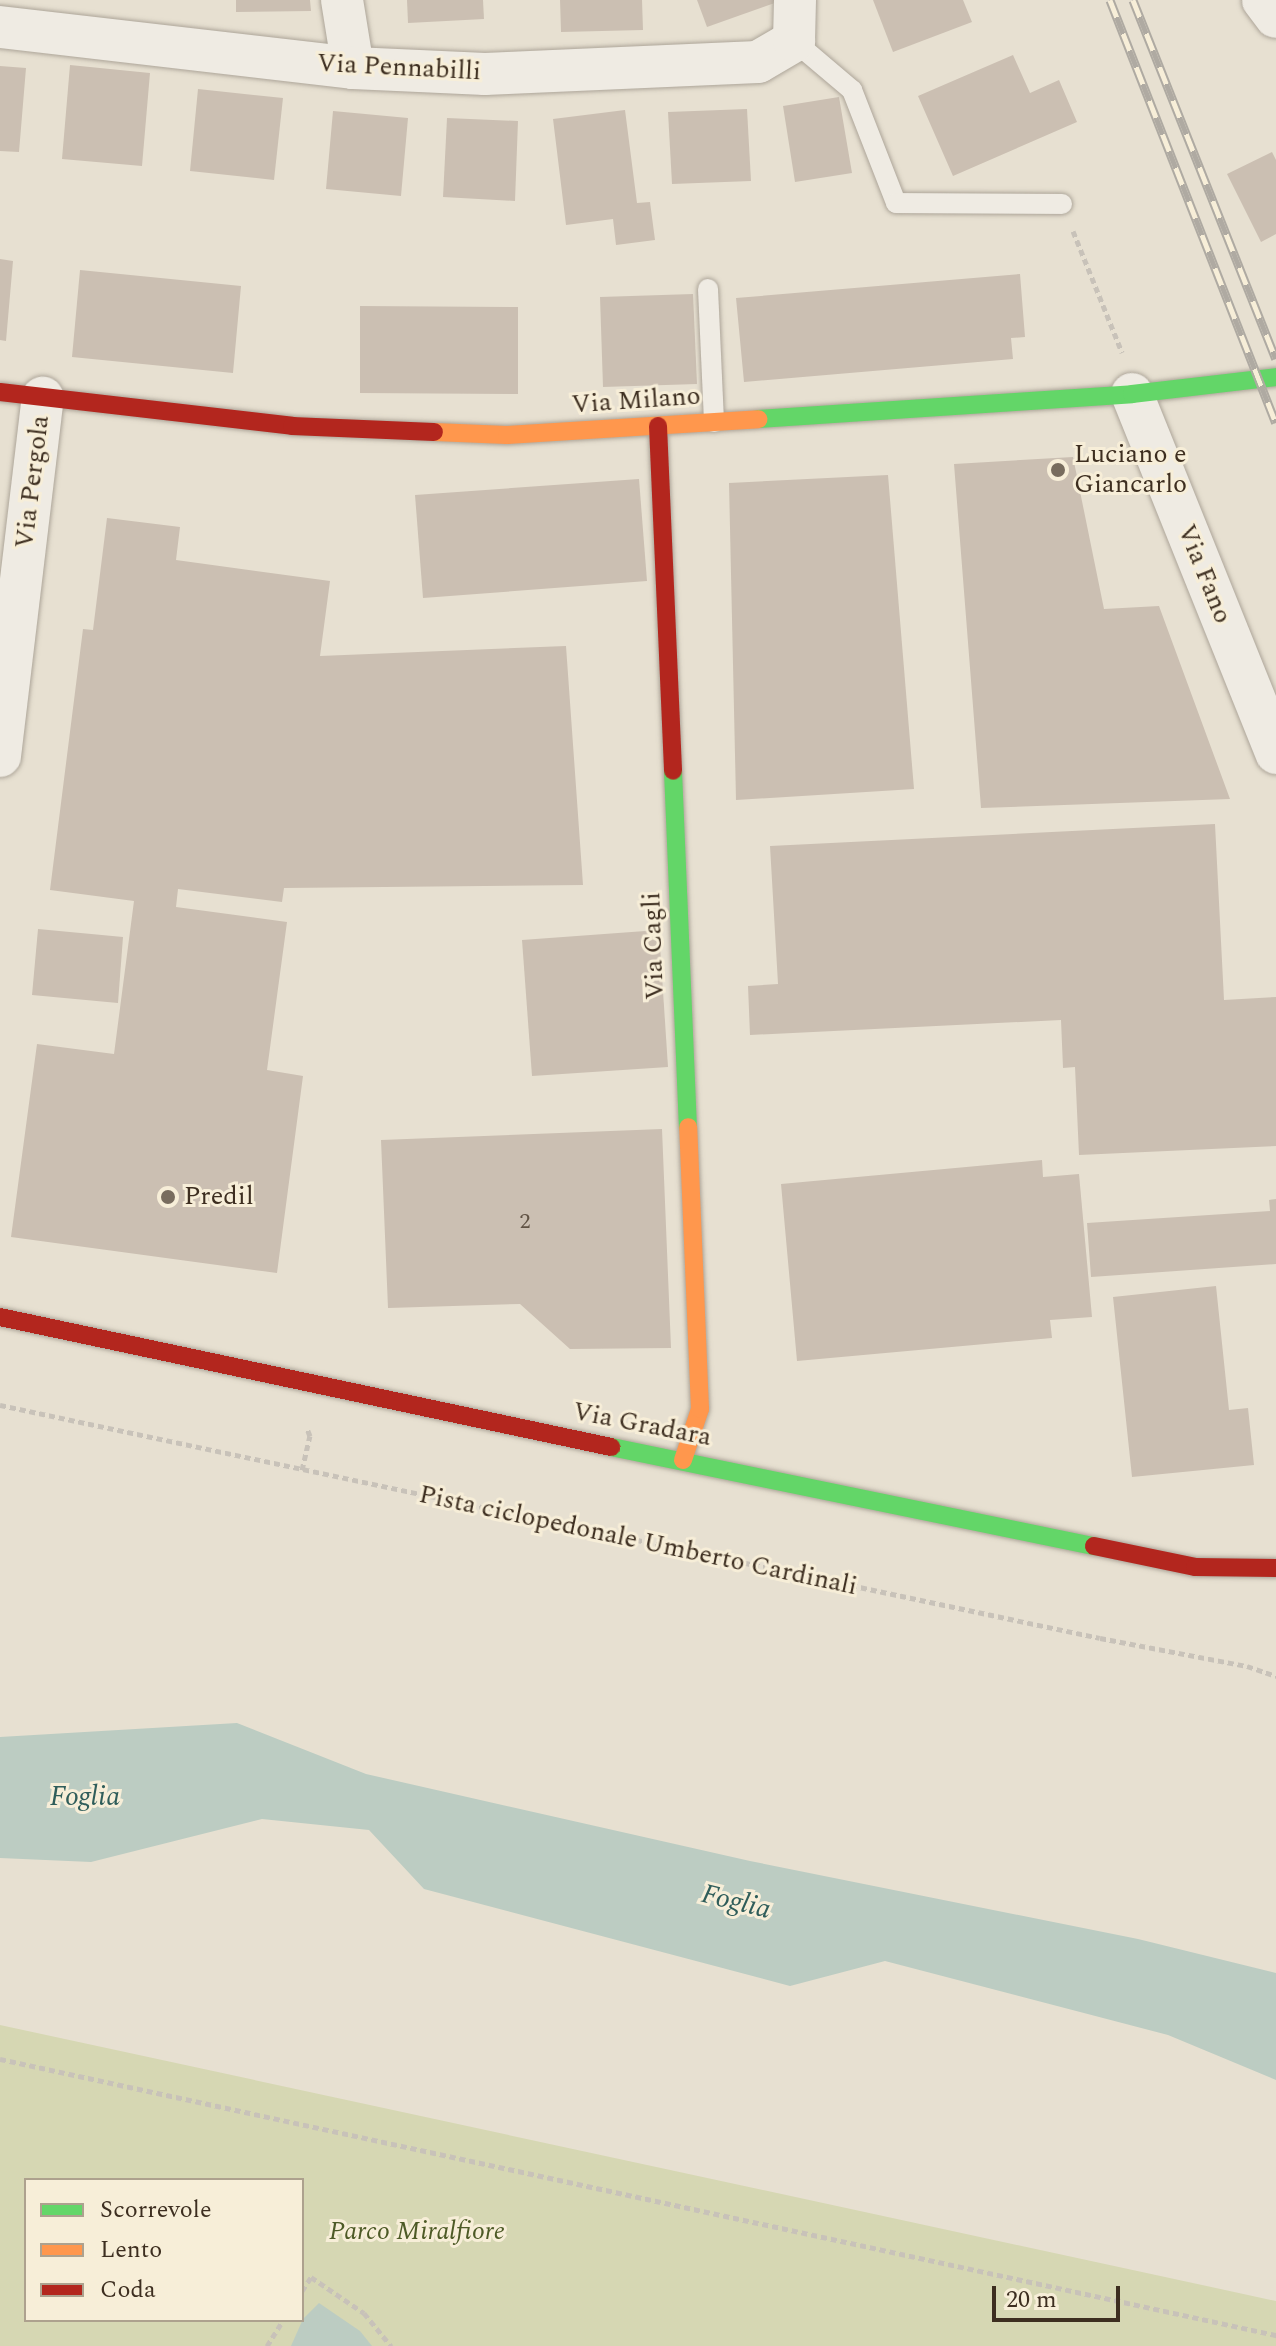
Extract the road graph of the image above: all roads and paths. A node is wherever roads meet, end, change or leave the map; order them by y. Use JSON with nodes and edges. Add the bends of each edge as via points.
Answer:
{"nodes":[{"id":1,"x":342,"y":0,"type":"edge"},
{"id":2,"x":1263,"y":0,"type":"edge"},
{"id":3,"x":1276,"y":17,"type":"edge"},
{"id":4,"x":794,"y":20,"type":"edge"},
{"id":5,"x":0,"y":27,"type":"edge"},
{"id":6,"x":353,"y":68,"type":"junction"},
{"id":7,"x":1062,"y":204,"type":"joint"},
{"id":8,"x":708,"y":289,"type":"dead end"},
{"id":9,"x":1128,"y":376,"type":"junction"},
{"id":10,"x":1276,"y":377,"type":"edge"},
{"id":11,"x":0,"y":392,"type":"edge"},
{"id":12,"x":43,"y":398,"type":"junction"},
{"id":13,"x":714,"y":422,"type":"junction"},
{"id":14,"x":658,"y":426,"type":"junction"},
{"id":15,"x":1276,"y":753,"type":"edge"},
{"id":16,"x":0,"y":756,"type":"edge"},
{"id":17,"x":0,"y":1317,"type":"edge"},
{"id":18,"x":0,"y":1405,"type":"edge"},
{"id":19,"x":304,"y":1422,"type":"dead end"},
{"id":20,"x":683,"y":1460,"type":"junction"},
{"id":21,"x":302,"y":1470,"type":"junction"},
{"id":22,"x":1276,"y":1568,"type":"edge"},
{"id":23,"x":1276,"y":1676,"type":"edge"},
{"id":24,"x":0,"y":2059,"type":"edge"},
{"id":25,"x":304,"y":2288,"type":"edge"},
{"id":26,"x":282,"y":2322,"type":"edge"},
{"id":27,"x":1276,"y":2335,"type":"edge"},
{"id":28,"x":267,"y":2346,"type":"edge"},
{"id":29,"x":391,"y":2346,"type":"edge"}],
"edges":[{"from":1,"to":6,"type":"street"},
{"from":2,"to":3,"type":"street"},
{"from":4,"to":6,"type":"street","name":"Via Pennabilli","via":[[758,62],[485,74]]},
{"from":4,"to":7,"type":"lane","via":[[852,90],[896,203]]},
{"from":5,"to":6,"type":"street","name":"Via Pennabilli"},
{"from":7,"to":9,"type":"path"},
{"from":8,"to":13,"type":"lane"},
{"from":9,"to":10,"type":"street","name":"Via Milano"},
{"from":9,"to":13,"type":"street","name":"Via Milano"},
{"from":9,"to":15,"type":"street","name":"Via Fano"},
{"from":11,"to":12,"type":"street","name":"Via Milano"},
{"from":12,"to":14,"type":"street","name":"Via Milano","via":[[366,432],[507,435]]},
{"from":12,"to":16,"type":"street","name":"Via Pergola"},
{"from":13,"to":14,"type":"street","name":"Via Milano"},
{"from":14,"to":20,"type":"street","name":"Via Cagli","via":[[700,1409]]},
{"from":17,"to":20,"type":"street","name":"Via Gradara"},
{"from":18,"to":21,"type":"path","name":"Pista ciclopedonale Umberto Cardinali"},
{"from":19,"to":21,"type":"path","via":[[310,1436]]},
{"from":20,"to":22,"type":"street","name":"Via Gradara","via":[[1195,1567]]},
{"from":21,"to":23,"type":"path","name":"Pista ciclopedonale Umberto Cardinali"},
{"from":24,"to":27,"type":"path"},
{"from":25,"to":29,"type":"path","via":[[311,2277],[364,2313]]},
{"from":26,"to":28,"type":"path"}]}
